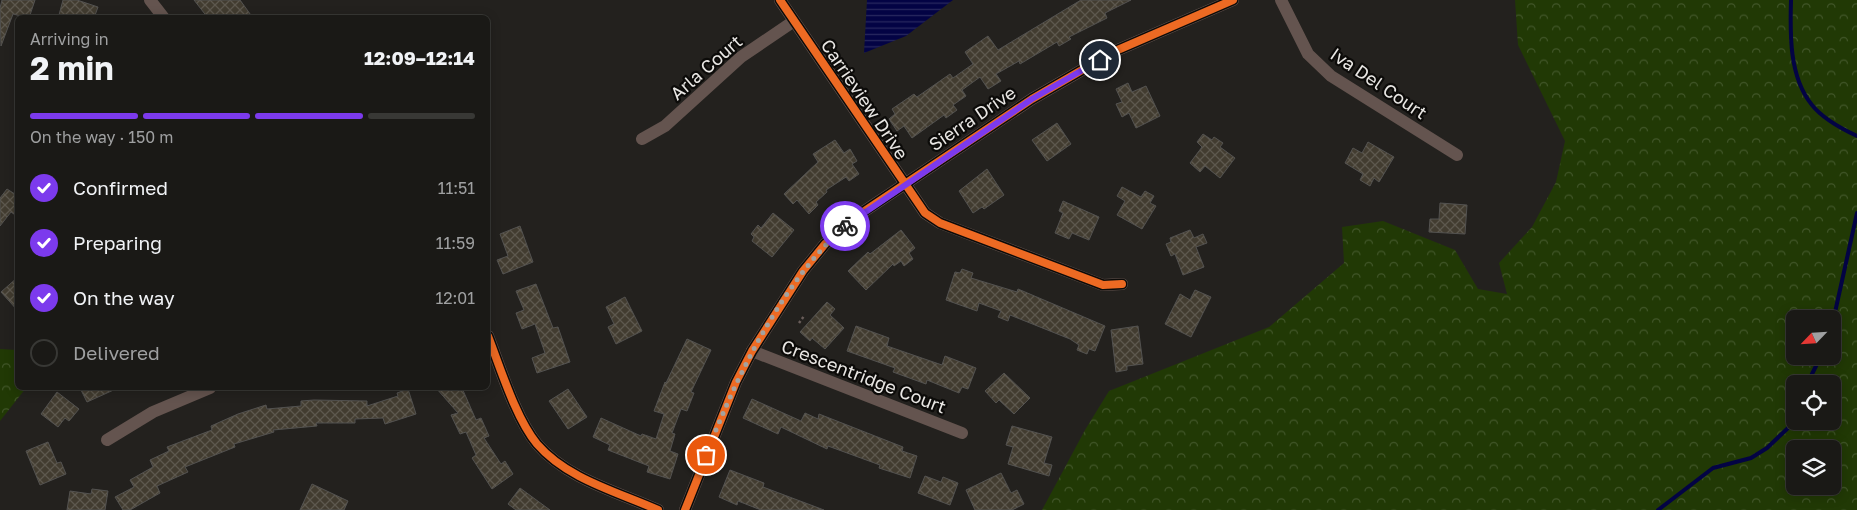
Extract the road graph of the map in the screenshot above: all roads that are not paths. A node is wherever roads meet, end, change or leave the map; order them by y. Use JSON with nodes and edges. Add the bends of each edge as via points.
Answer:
{"nodes":[{"id":1,"x":150,"y":0,"type":"edge"},
{"id":2,"x":780,"y":0,"type":"edge"},
{"id":3,"x":1233,"y":0,"type":"edge"},
{"id":4,"x":1281,"y":0,"type":"edge"},
{"id":5,"x":162,"y":15,"type":"edge"},
{"id":6,"x":794,"y":21,"type":"junction"},
{"id":7,"x":642,"y":139,"type":"dead end"},
{"id":8,"x":1457,"y":155,"type":"dead end"},
{"id":9,"x":906,"y":185,"type":"junction"},
{"id":10,"x":1122,"y":284,"type":"dead end"},
{"id":11,"x":490,"y":341,"type":"edge"},
{"id":12,"x":752,"y":351,"type":"junction"},
{"id":13,"x":205,"y":390,"type":"edge"},
{"id":14,"x":962,"y":433,"type":"dead end"},
{"id":15,"x":107,"y":440,"type":"dead end"},
{"id":16,"x":658,"y":510,"type":"edge"},
{"id":17,"x":685,"y":510,"type":"edge"}],
"edges":[{"from":1,"to":5,"type":"street"},
{"from":2,"to":6,"type":"street","name":"Carrieview Drive"},
{"from":3,"to":9,"type":"street","name":"Sierra Drive","via":[[1113,52],[1032,99]]},
{"from":4,"to":8,"type":"street","name":"Iva Del Court","via":[[1308,54],[1331,76]]},
{"from":6,"to":7,"type":"street","name":"Arla Court","via":[[741,57],[666,126]]},
{"from":6,"to":9,"type":"street","name":"Carrieview Drive"},
{"from":9,"to":10,"type":"street","name":"Carrieview Drive","via":[[925,212],[940,223],[1103,286]]},
{"from":9,"to":12,"type":"street","name":"Sierra Drive","via":[[854,218],[825,244],[803,271]]},
{"from":11,"to":16,"type":"street","via":[[521,418],[537,444],[558,463],[580,476]]},
{"from":12,"to":14,"type":"street","name":"Crescentridge Court"},
{"from":12,"to":17,"type":"street","name":"Sierra Drive","via":[[736,382]]},
{"from":13,"to":15,"type":"street","via":[[153,412]]}]}
